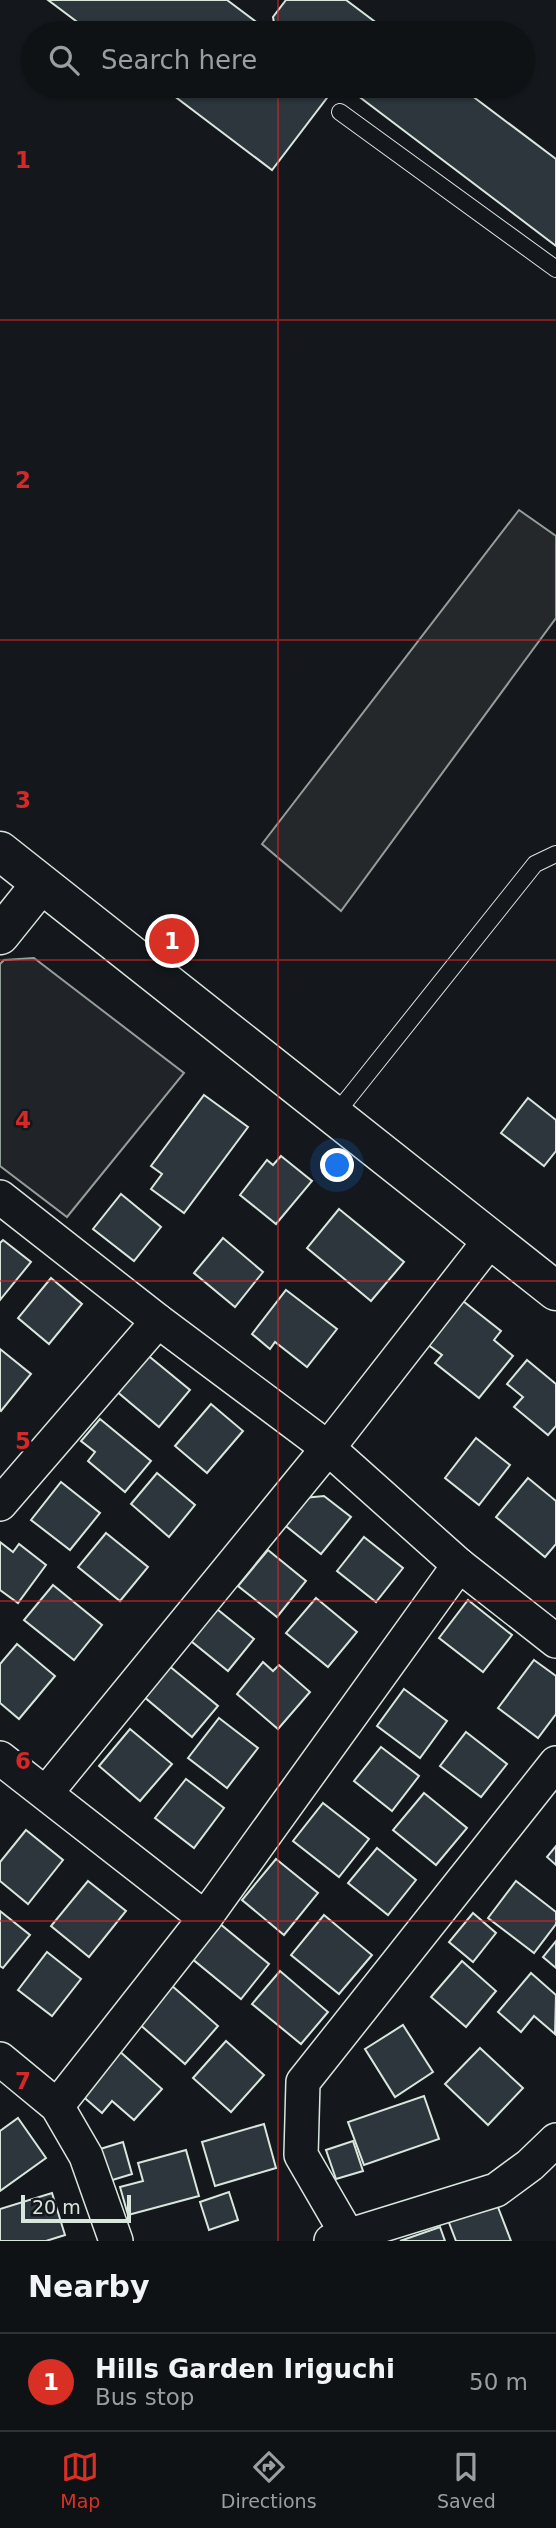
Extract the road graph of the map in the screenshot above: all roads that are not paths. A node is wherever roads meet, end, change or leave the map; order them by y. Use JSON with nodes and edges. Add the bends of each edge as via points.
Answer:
{"nodes":[{"id":1,"x":340,"y":112,"type":"dead end"},
{"id":2,"x":556,"y":269,"type":"edge"},
{"id":3,"x":0,"y":851,"type":"edge"},
{"id":4,"x":556,"y":854,"type":"edge"},
{"id":5,"x":41,"y":884,"type":"junction"},
{"id":6,"x":0,"y":935,"type":"edge"},
{"id":7,"x":334,"y":1116,"type":"junction"},
{"id":8,"x":0,"y":1197,"type":"edge"},
{"id":9,"x":491,"y":1239,"type":"junction"},
{"id":10,"x":556,"y":1291,"type":"edge"},
{"id":11,"x":158,"y":1321,"type":"junction"},
{"id":12,"x":328,"y":1448,"type":"junction"},
{"id":13,"x":0,"y":1504,"type":"edge"},
{"id":14,"x":459,"y":1565,"type":"junction"},
{"id":15,"x":556,"y":1641,"type":"edge"},
{"id":16,"x":0,"y":1758,"type":"edge"},
{"id":17,"x":556,"y":1763,"type":"edge"},
{"id":18,"x":47,"y":1793,"type":"junction"},
{"id":19,"x":205,"y":1918,"type":"junction"},
{"id":20,"x":0,"y":2059,"type":"edge"},
{"id":21,"x":57,"y":2106,"type":"junction"},
{"id":22,"x":556,"y":2140,"type":"edge"},
{"id":23,"x":339,"y":2239,"type":"edge"},
{"id":24,"x":116,"y":2241,"type":"edge"}],
"edges":[{"from":1,"to":2,"type":"lane"},
{"from":3,"to":5,"type":"street"},
{"from":4,"to":7,"type":"lane","via":[[535,864]]},
{"from":5,"to":6,"type":"street"},
{"from":5,"to":7,"type":"street"},
{"from":7,"to":9,"type":"street"},
{"from":8,"to":11,"type":"street"},
{"from":9,"to":10,"type":"street"},
{"from":9,"to":12,"type":"street"},
{"from":11,"to":12,"type":"street"},
{"from":11,"to":13,"type":"street"},
{"from":12,"to":14,"type":"street"},
{"from":12,"to":18,"type":"street"},
{"from":14,"to":15,"type":"street"},
{"from":14,"to":19,"type":"street"},
{"from":16,"to":18,"type":"street"},
{"from":17,"to":23,"type":"street","via":[[303,2082],[301,2155]]},
{"from":18,"to":19,"type":"street"},
{"from":19,"to":21,"type":"street"},
{"from":20,"to":21,"type":"street"},
{"from":21,"to":24,"type":"street","via":[[86,2156]]},
{"from":22,"to":23,"type":"street","via":[[496,2190]]}]}
